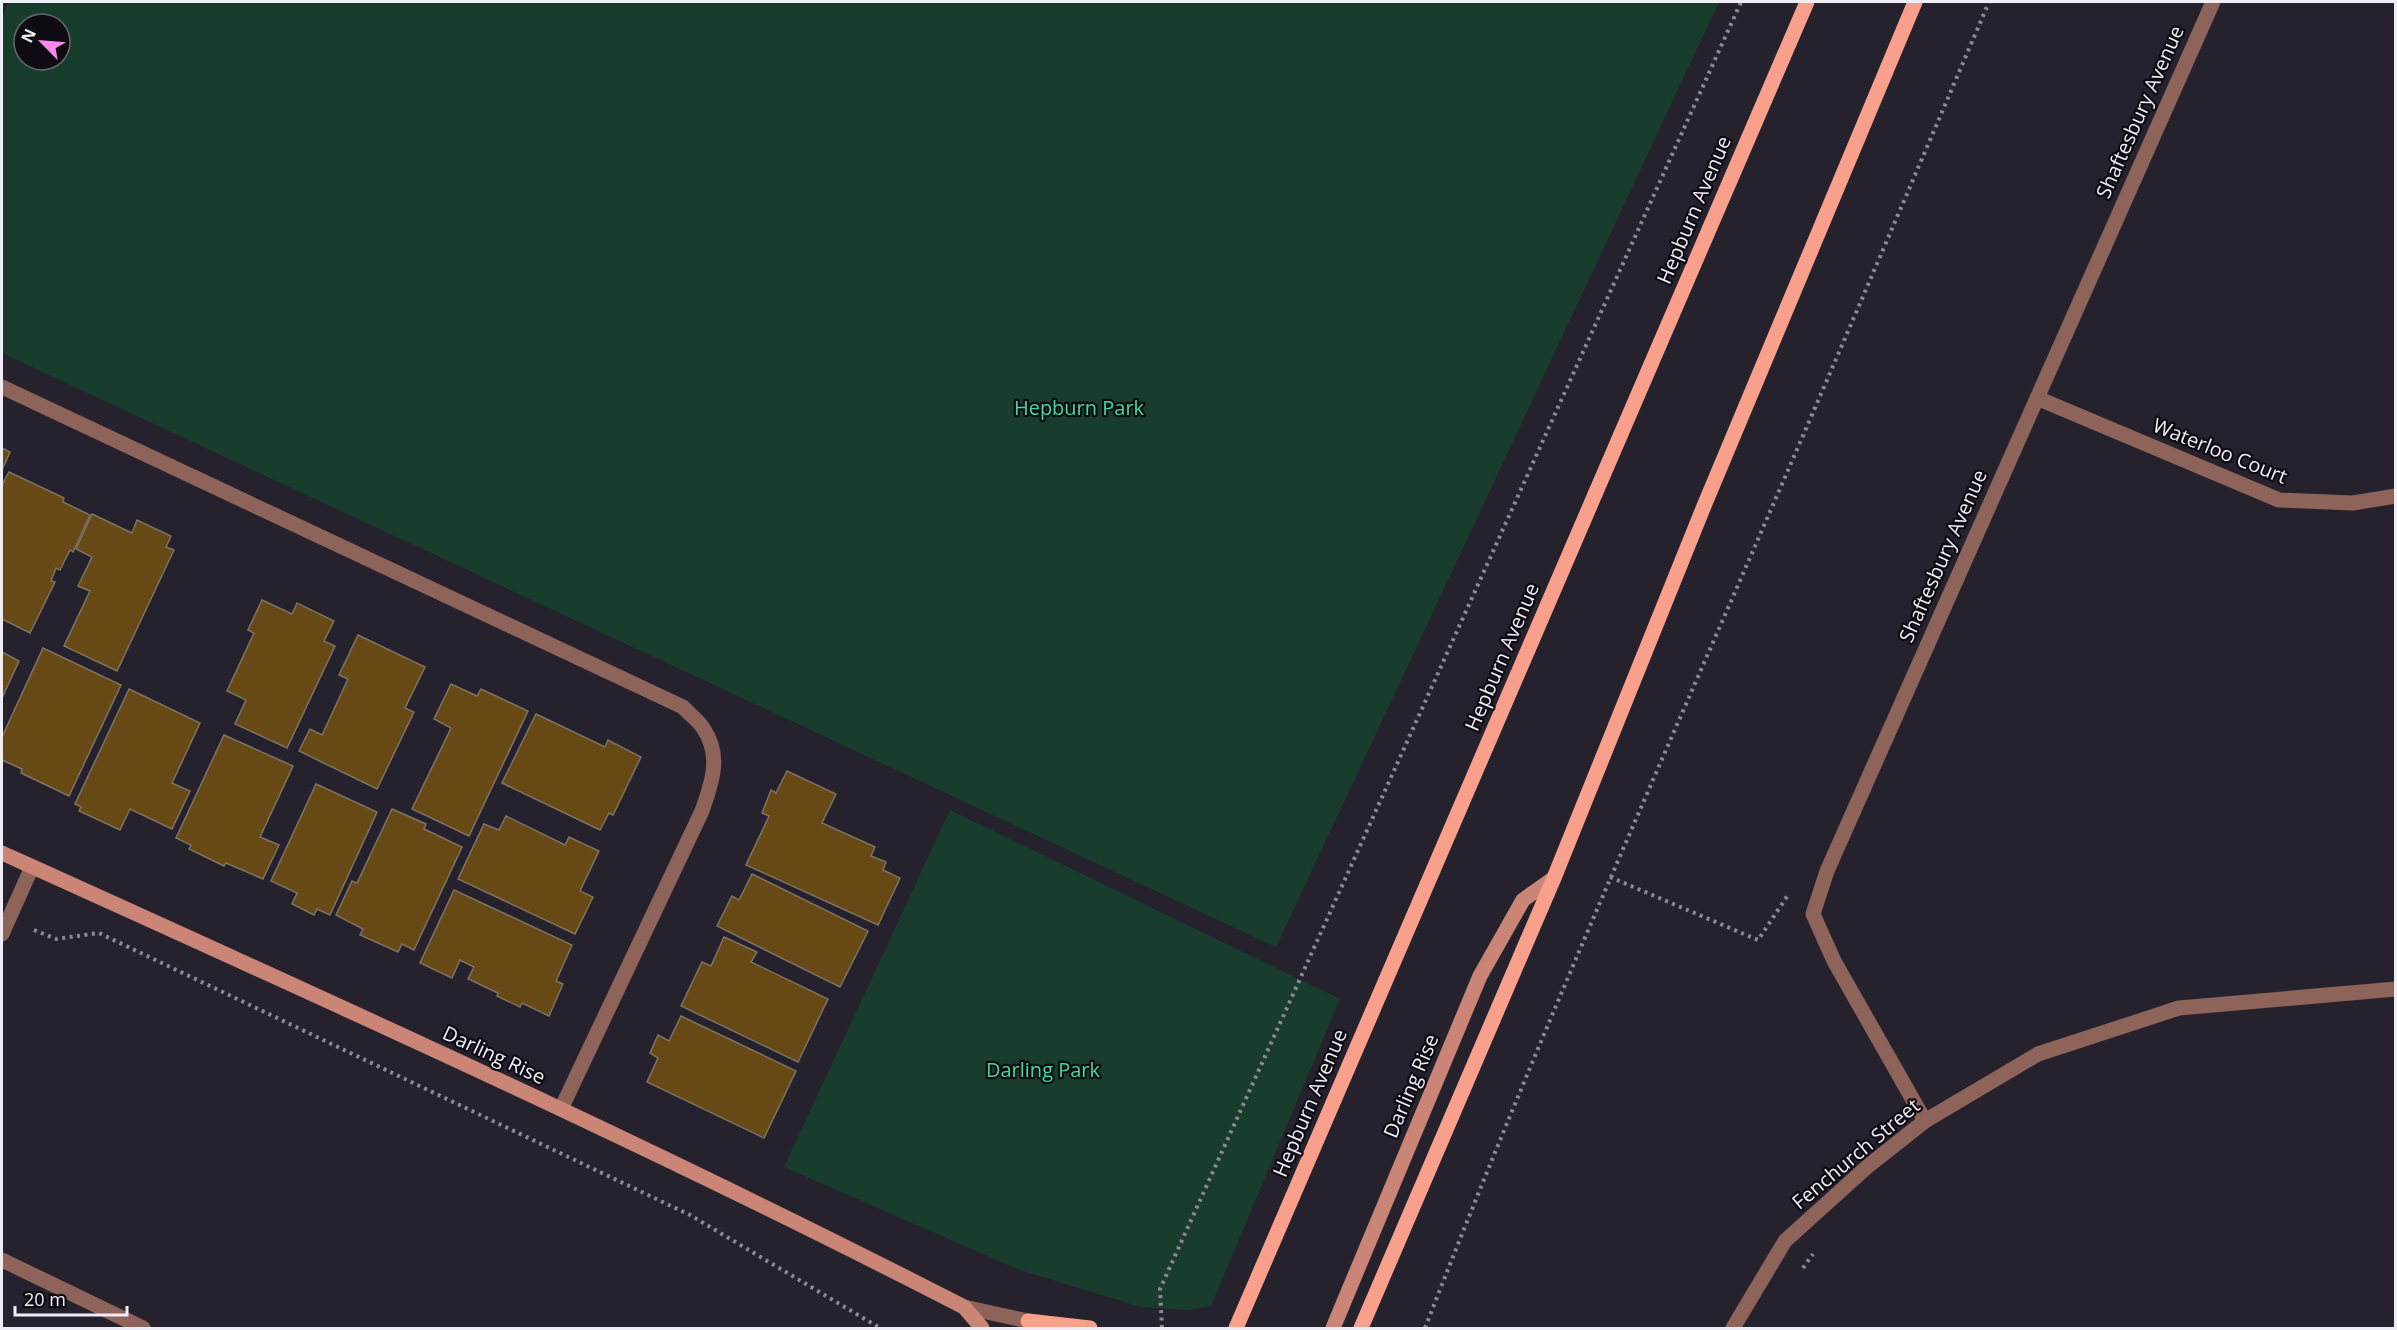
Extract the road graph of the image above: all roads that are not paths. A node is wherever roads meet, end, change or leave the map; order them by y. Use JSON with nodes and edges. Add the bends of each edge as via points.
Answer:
{"nodes":[{"id":1,"x":1807,"y":2,"type":"edge"},
{"id":2,"x":1915,"y":2,"type":"edge"},
{"id":3,"x":2213,"y":2,"type":"edge"},
{"id":4,"x":2,"y":387,"type":"edge"},
{"id":5,"x":2037,"y":398,"type":"junction"},
{"id":6,"x":2396,"y":496,"type":"edge"},
{"id":7,"x":2,"y":853,"type":"edge"},
{"id":8,"x":32,"y":867,"type":"junction"},
{"id":9,"x":1554,"y":878,"type":"junction"},
{"id":10,"x":2,"y":934,"type":"edge"},
{"id":11,"x":2396,"y":989,"type":"edge"},
{"id":12,"x":561,"y":1109,"type":"junction"},
{"id":13,"x":1925,"y":1121,"type":"junction"},
{"id":14,"x":2,"y":1260,"type":"edge"},
{"id":15,"x":964,"y":1308,"type":"junction"},
{"id":16,"x":1028,"y":1321,"type":"junction"},
{"id":17,"x":144,"y":1329,"type":"edge"},
{"id":18,"x":982,"y":1329,"type":"edge"},
{"id":19,"x":1042,"y":1329,"type":"edge"},
{"id":20,"x":1090,"y":1329,"type":"edge"},
{"id":21,"x":1236,"y":1329,"type":"edge"},
{"id":22,"x":1332,"y":1329,"type":"edge"},
{"id":23,"x":1361,"y":1329,"type":"edge"},
{"id":24,"x":1733,"y":1329,"type":"edge"}],
"edges":[{"from":1,"to":21,"type":"main road","name":"Hepburn Avenue"},
{"from":2,"to":9,"type":"main road","via":[[1704,506]]},
{"from":3,"to":5,"type":"street","name":"Shaftesbury Avenue"},
{"from":4,"to":12,"type":"street","via":[[683,707],[703,728],[714,753],[713,780],[702,810]]},
{"from":5,"to":6,"type":"street","name":"Waterloo Court","via":[[2279,500],[2353,503]]},
{"from":5,"to":13,"type":"street","name":"Shaftesbury Avenue","via":[[1827,871],[1812,914],[1834,961]]},
{"from":7,"to":8,"type":"street","name":"Darling Rise"},
{"from":8,"to":10,"type":"street"},
{"from":8,"to":12,"type":"street","name":"Darling Rise"},
{"from":9,"to":22,"type":"street","name":"Darling Rise","via":[[1523,900],[1480,976]]},
{"from":9,"to":23,"type":"main road"},
{"from":11,"to":13,"type":"street","name":"Fenchurch Street","via":[[2179,1008],[2038,1054]]},
{"from":12,"to":15,"type":"street","name":"Darling Rise","via":[[808,1227]]},
{"from":13,"to":24,"type":"street","name":"Fenchurch Street","via":[[1785,1241]]},
{"from":14,"to":17,"type":"street"},
{"from":15,"to":16,"type":"street","name":"Darling Rise"},
{"from":15,"to":18,"type":"street","name":"Darling Rise"},
{"from":16,"to":19,"type":"street","name":"Darling Rise"},
{"from":16,"to":20,"type":"main road"}]}
